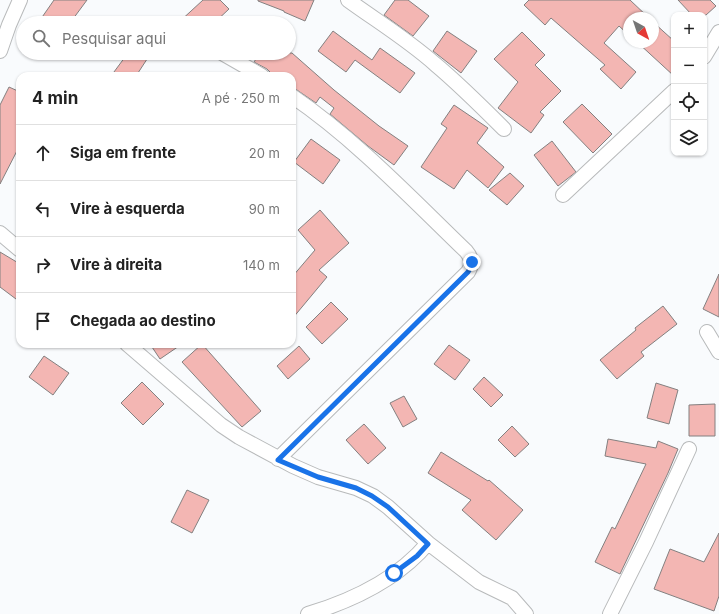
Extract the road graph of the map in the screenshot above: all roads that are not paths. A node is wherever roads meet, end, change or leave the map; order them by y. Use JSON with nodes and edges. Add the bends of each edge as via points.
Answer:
{"nodes":[{"id":1,"x":20,"y":0,"type":"edge"},
{"id":2,"x":348,"y":0,"type":"edge"},
{"id":3,"x":719,"y":32,"type":"edge"},
{"id":4,"x":0,"y":51,"type":"edge"},
{"id":5,"x":707,"y":51,"type":"edge"},
{"id":6,"x":234,"y":60,"type":"edge"},
{"id":7,"x":255,"y":72,"type":"edge"},
{"id":8,"x":671,"y":94,"type":"edge"},
{"id":9,"x":296,"y":99,"type":"edge"},
{"id":10,"x":504,"y":129,"type":"dead end"},
{"id":11,"x":563,"y":195,"type":"dead end"},
{"id":12,"x":0,"y":233,"type":"edge"},
{"id":13,"x":16,"y":247,"type":"edge"},
{"id":14,"x":707,"y":332,"type":"dead end"},
{"id":15,"x":132,"y":348,"type":"edge"},
{"id":16,"x":719,"y":352,"type":"edge"},
{"id":17,"x":689,"y":449,"type":"dead end"},
{"id":18,"x":278,"y":460,"type":"junction"},
{"id":19,"x":428,"y":544,"type":"junction"},
{"id":20,"x":308,"y":614,"type":"edge"},
{"id":21,"x":526,"y":614,"type":"edge"},
{"id":22,"x":610,"y":614,"type":"edge"}],
"edges":[{"from":1,"to":4,"type":"street"},
{"from":2,"to":10,"type":"street","via":[[434,63]]},
{"from":3,"to":5,"type":"street"},
{"from":6,"to":7,"type":"street"},
{"from":8,"to":11,"type":"street"},
{"from":9,"to":18,"type":"street","via":[[343,135],[408,194],[466,251],[472,262],[468,272]]},
{"from":12,"to":13,"type":"street"},
{"from":14,"to":16,"type":"street"},
{"from":15,"to":18,"type":"street","via":[[221,425]]},
{"from":17,"to":22,"type":"street"},
{"from":18,"to":19,"type":"street","via":[[372,496],[388,507]]},
{"from":19,"to":20,"type":"street","via":[[417,556],[367,590]]},
{"from":19,"to":21,"type":"street","via":[[479,582],[512,598]]}]}
